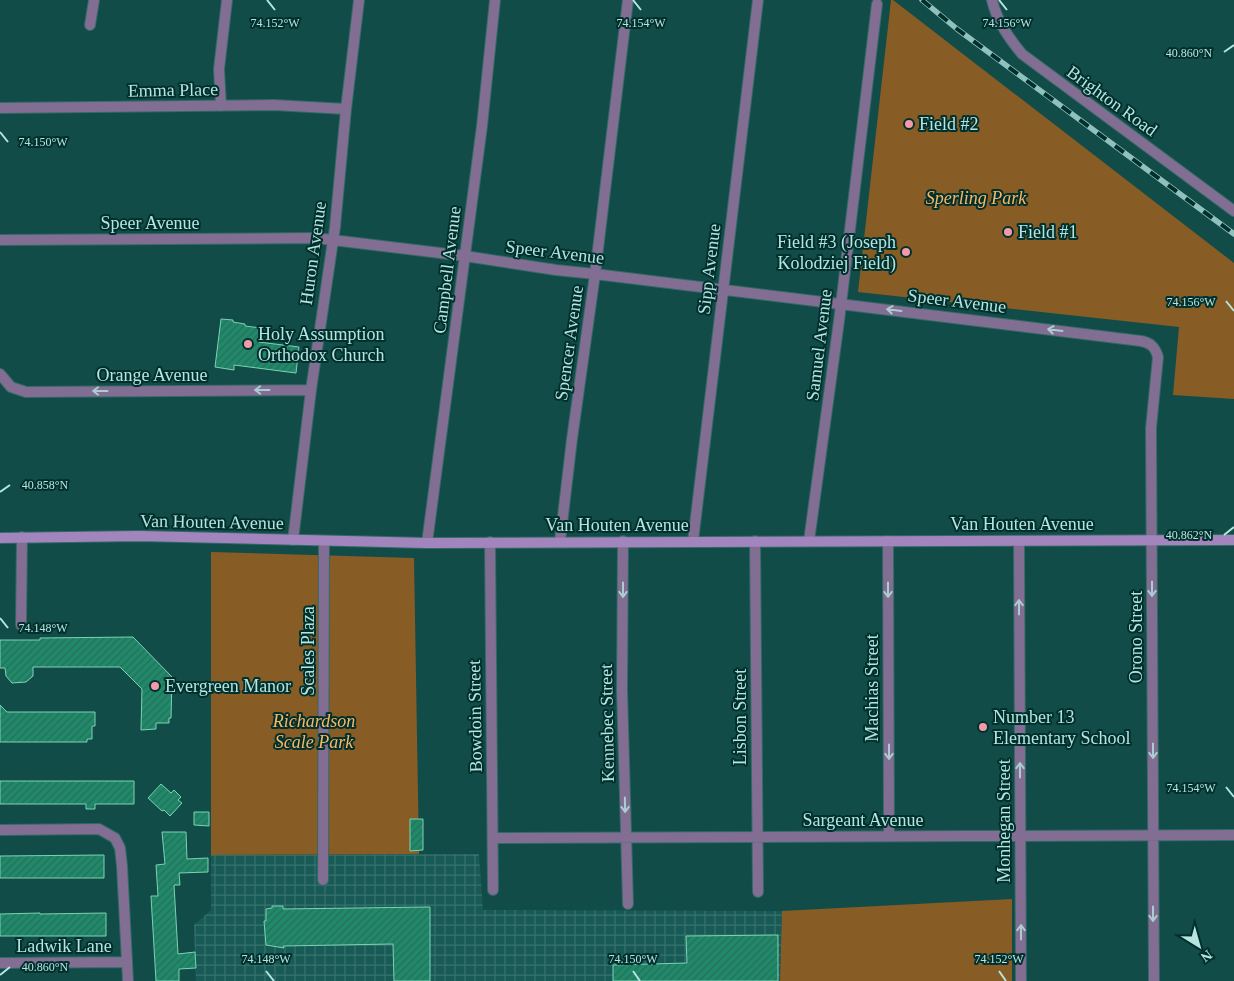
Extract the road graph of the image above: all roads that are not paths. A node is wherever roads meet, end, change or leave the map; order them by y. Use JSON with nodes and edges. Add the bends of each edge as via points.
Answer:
{"nodes":[{"id":1,"x":94,"y":0,"type":"edge"},
{"id":2,"x":227,"y":0,"type":"edge"},
{"id":3,"x":359,"y":0,"type":"edge"},
{"id":4,"x":495,"y":0,"type":"edge"},
{"id":5,"x":628,"y":0,"type":"edge"},
{"id":6,"x":758,"y":0,"type":"edge"},
{"id":7,"x":992,"y":0,"type":"edge"},
{"id":8,"x":877,"y":4,"type":"dead end"},
{"id":9,"x":90,"y":26,"type":"dead end"},
{"id":10,"x":221,"y":106,"type":"junction"},
{"id":11,"x":0,"y":108,"type":"edge"},
{"id":12,"x":346,"y":109,"type":"junction"},
{"id":13,"x":1234,"y":211,"type":"edge"},
{"id":14,"x":0,"y":240,"type":"edge"},
{"id":15,"x":332,"y":240,"type":"junction"},
{"id":16,"x":465,"y":256,"type":"junction"},
{"id":17,"x":595,"y":274,"type":"junction"},
{"id":18,"x":723,"y":290,"type":"junction"},
{"id":19,"x":841,"y":304,"type":"junction"},
{"id":20,"x":1104,"y":336,"type":"joint"},
{"id":21,"x":0,"y":374,"type":"edge"},
{"id":22,"x":311,"y":390,"type":"junction"},
{"id":23,"x":0,"y":538,"type":"edge"},
{"id":24,"x":22,"y":538,"type":"junction"},
{"id":25,"x":293,"y":540,"type":"junction"},
{"id":26,"x":1152,"y":540,"type":"junction"},
{"id":27,"x":1234,"y":540,"type":"edge"},
{"id":28,"x":623,"y":541,"type":"junction"},
{"id":29,"x":693,"y":541,"type":"junction"},
{"id":30,"x":755,"y":541,"type":"junction"},
{"id":31,"x":809,"y":541,"type":"junction"},
{"id":32,"x":888,"y":541,"type":"junction"},
{"id":33,"x":1019,"y":541,"type":"junction"},
{"id":34,"x":324,"y":542,"type":"junction"},
{"id":35,"x":490,"y":542,"type":"junction"},
{"id":36,"x":560,"y":542,"type":"junction"},
{"id":37,"x":427,"y":543,"type":"junction"},
{"id":38,"x":21,"y":625,"type":"dead end"},
{"id":39,"x":0,"y":830,"type":"edge"},
{"id":40,"x":1153,"y":834,"type":"junction"},
{"id":41,"x":1021,"y":835,"type":"junction"},
{"id":42,"x":1234,"y":835,"type":"edge"},
{"id":43,"x":756,"y":836,"type":"junction"},
{"id":44,"x":889,"y":836,"type":"junction"},
{"id":45,"x":493,"y":838,"type":"junction"},
{"id":46,"x":626,"y":838,"type":"junction"},
{"id":47,"x":323,"y":880,"type":"dead end"},
{"id":48,"x":493,"y":890,"type":"dead end"},
{"id":49,"x":758,"y":892,"type":"dead end"},
{"id":50,"x":628,"y":904,"type":"dead end"},
{"id":51,"x":0,"y":962,"type":"edge"},
{"id":52,"x":127,"y":962,"type":"junction"},
{"id":53,"x":128,"y":981,"type":"edge"},
{"id":54,"x":1021,"y":981,"type":"edge"},
{"id":55,"x":1154,"y":981,"type":"edge"}],
"edges":[{"from":1,"to":9,"type":"street"},
{"from":2,"to":10,"type":"street","via":[[219,69]]},
{"from":3,"to":12,"type":"street","name":"Huron Avenue"},
{"from":4,"to":16,"type":"street","name":"Campbell Avenue"},
{"from":5,"to":17,"type":"street","name":"Spencer Avenue"},
{"from":6,"to":18,"type":"street","name":"Sipp Avenue"},
{"from":7,"to":13,"type":"street","name":"Brighton Road","via":[[995,14],[1022,54]]},
{"from":8,"to":19,"type":"street","name":"Samuel Avenue"},
{"from":10,"to":11,"type":"street","name":"Emma Place"},
{"from":10,"to":12,"type":"street","name":"Emma Place"},
{"from":12,"to":15,"type":"street","name":"Huron Avenue"},
{"from":14,"to":15,"type":"street","name":"Speer Avenue"},
{"from":15,"to":16,"type":"street","name":"Speer Avenue"},
{"from":15,"to":22,"type":"street","name":"Huron Avenue"},
{"from":16,"to":17,"type":"street","name":"Speer Avenue"},
{"from":16,"to":37,"type":"street","name":"Campbell Avenue"},
{"from":17,"to":18,"type":"street","name":"Speer Avenue"},
{"from":17,"to":36,"type":"street","name":"Spencer Avenue"},
{"from":18,"to":19,"type":"street","name":"Speer Avenue"},
{"from":18,"to":29,"type":"street","name":"Sipp Avenue"},
{"from":20,"to":19,"type":"street","name":"Speer Avenue","one_way":true},
{"from":19,"to":31,"type":"street","name":"Samuel Avenue"},
{"from":20,"to":26,"type":"street","name":"Orono Street","via":[[1151,343],[1158,357],[1151,428]]},
{"from":22,"to":21,"type":"street","name":"Orange Avenue","one_way":true,"via":[[26,392],[11,388]]},
{"from":22,"to":25,"type":"street","name":"Huron Avenue"},
{"from":23,"to":24,"type":"main road","name":"Van Houten Avenue"},
{"from":24,"to":25,"type":"main road","name":"Van Houten Avenue","via":[[140,536]]},
{"from":24,"to":38,"type":"street"},
{"from":25,"to":34,"type":"main road","name":"Van Houten Avenue"},
{"from":26,"to":27,"type":"main road","name":"Van Houten Avenue"},
{"from":26,"to":33,"type":"main road","name":"Van Houten Avenue"},
{"from":26,"to":40,"type":"street","name":"Orono Street","one_way":true},
{"from":28,"to":29,"type":"main road","name":"Van Houten Avenue"},
{"from":28,"to":36,"type":"main road","name":"Van Houten Avenue"},
{"from":28,"to":46,"type":"street","name":"Kennebec Street","one_way":true,"via":[[622,690]]},
{"from":29,"to":30,"type":"main road","name":"Van Houten Avenue"},
{"from":30,"to":31,"type":"main road","name":"Van Houten Avenue"},
{"from":30,"to":43,"type":"street","name":"Lisbon Street"},
{"from":31,"to":32,"type":"main road","name":"Van Houten Avenue"},
{"from":32,"to":33,"type":"main road","name":"Van Houten Avenue"},
{"from":32,"to":44,"type":"street","name":"Machias Street","one_way":true},
{"from":41,"to":33,"type":"street","name":"Monhegan Street","one_way":true},
{"from":34,"to":37,"type":"main road","name":"Van Houten Avenue"},
{"from":34,"to":47,"type":"street","name":"Scales Plaza"},
{"from":35,"to":36,"type":"main road","name":"Van Houten Avenue"},
{"from":35,"to":37,"type":"main road","name":"Van Houten Avenue"},
{"from":35,"to":45,"type":"street","name":"Bowdoin Street"},
{"from":39,"to":52,"type":"street","via":[[99,829],[115,838],[122,866]]},
{"from":40,"to":41,"type":"street","name":"Sargeant Avenue"},
{"from":40,"to":42,"type":"street","name":"Sargeant Avenue"},
{"from":40,"to":55,"type":"street","name":"Orono Street","one_way":true},
{"from":41,"to":44,"type":"street","name":"Sargeant Avenue"},
{"from":54,"to":41,"type":"street","name":"Monhegan Street","one_way":true},
{"from":43,"to":44,"type":"street","name":"Sargeant Avenue"},
{"from":43,"to":46,"type":"street","name":"Sargeant Avenue"},
{"from":43,"to":49,"type":"street","name":"Lisbon Street"},
{"from":45,"to":46,"type":"street","name":"Sargeant Avenue"},
{"from":45,"to":48,"type":"street","name":"Bowdoin Street"},
{"from":46,"to":50,"type":"street","name":"Kennebec Street"},
{"from":51,"to":52,"type":"street","name":"Ladwik Lane"},
{"from":52,"to":53,"type":"street"}]}
